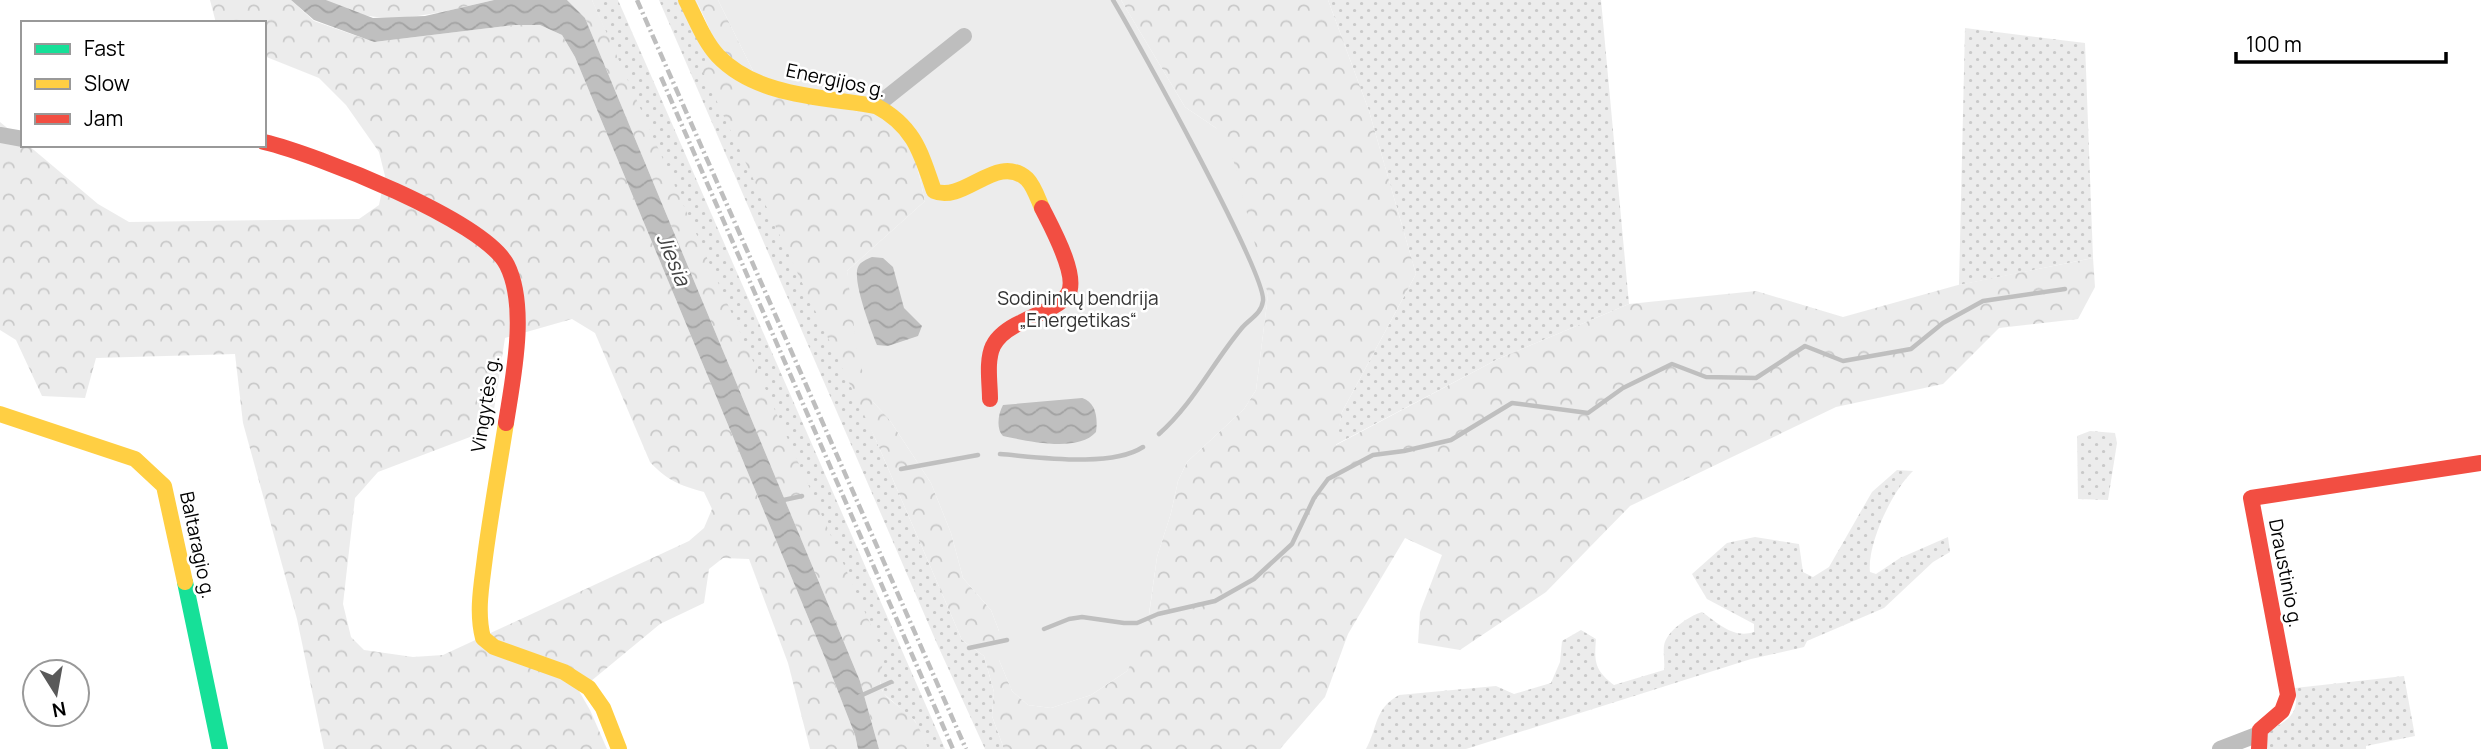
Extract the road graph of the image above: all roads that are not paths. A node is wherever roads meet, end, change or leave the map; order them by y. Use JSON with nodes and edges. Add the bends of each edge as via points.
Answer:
{"nodes":[{"id":1,"x":686,"y":0,"type":"edge"},
{"id":2,"x":964,"y":36,"type":"dead end"},
{"id":3,"x":876,"y":106,"type":"junction"},
{"id":4,"x":0,"y":135,"type":"edge"},
{"id":5,"x":21,"y":139,"type":"edge"},
{"id":6,"x":266,"y":142,"type":"edge"},
{"id":7,"x":989,"y":399,"type":"dead end"},
{"id":8,"x":0,"y":414,"type":"edge"},
{"id":9,"x":2481,"y":463,"type":"edge"},
{"id":10,"x":2259,"y":742,"type":"edge"},
{"id":11,"x":220,"y":749,"type":"edge"},
{"id":12,"x":619,"y":749,"type":"edge"},
{"id":13,"x":2220,"y":749,"type":"edge"}],
"edges":[{"from":1,"to":3,"type":"street","name":"Energijos g.","via":[[708,43],[738,74],[776,89]]},
{"from":2,"to":3,"type":"street"},
{"from":3,"to":7,"type":"street","name":"Energijos g.","via":[[912,134],[933,191],[952,194],[1008,170],[1023,175],[1068,268],[1068,294],[1000,334],[994,343]]},
{"from":4,"to":5,"type":"street"},
{"from":6,"to":12,"type":"street","name":"Vingytės g.","via":[[288,146],[455,220],[493,248],[508,266],[516,292],[517,321],[513,374],[489,513],[481,632],[489,645],[539,661],[590,688]]},
{"from":8,"to":11,"type":"street","name":"Baltaragio g.","via":[[135,459],[164,486]]},
{"from":9,"to":10,"type":"street","name":"Draustinio g.","via":[[2250,498],[2288,695],[2280,715],[2264,724]]},
{"from":10,"to":13,"type":"street"}]}
